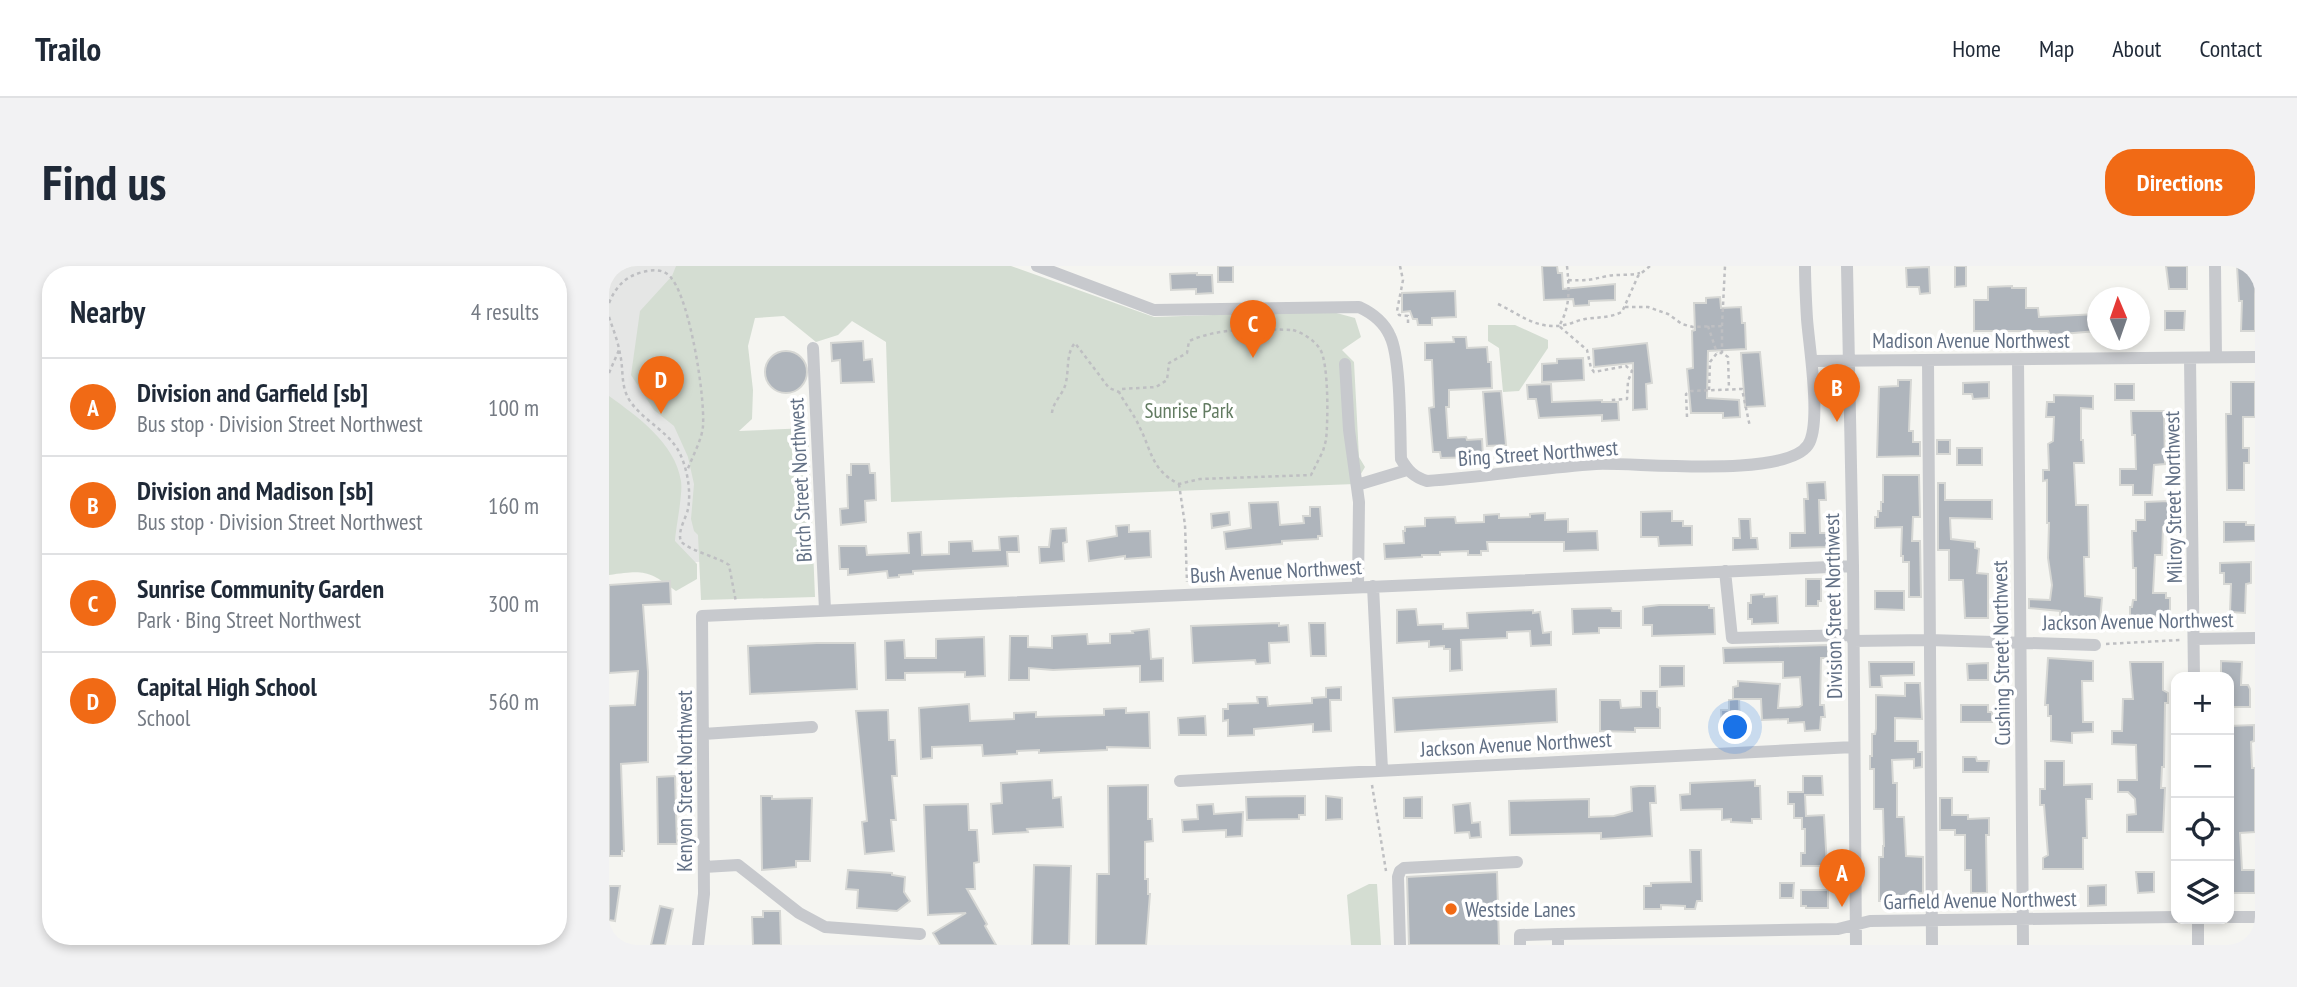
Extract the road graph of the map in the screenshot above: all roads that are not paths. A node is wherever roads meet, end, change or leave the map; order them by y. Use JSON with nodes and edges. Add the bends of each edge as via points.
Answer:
{"nodes":[{"id":1,"x":1037,"y":266,"type":"edge"},
{"id":2,"x":1805,"y":266,"type":"edge"},
{"id":3,"x":1847,"y":266,"type":"edge"},
{"id":4,"x":2215,"y":266,"type":"edge"},
{"id":5,"x":813,"y":348,"type":"dead end"},
{"id":6,"x":2216,"y":357,"type":"junction"},
{"id":7,"x":2190,"y":358,"type":"junction"},
{"id":8,"x":2255,"y":358,"type":"edge"},
{"id":9,"x":1847,"y":359,"type":"junction"},
{"id":10,"x":1928,"y":360,"type":"junction"},
{"id":11,"x":2018,"y":360,"type":"junction"},
{"id":12,"x":1812,"y":361,"type":"junction"},
{"id":13,"x":1345,"y":364,"type":"dead end"},
{"id":14,"x":1407,"y":470,"type":"junction"},
{"id":15,"x":1357,"y":485,"type":"junction"},
{"id":16,"x":1853,"y":566,"type":"junction"},
{"id":17,"x":1725,"y":571,"type":"junction"},
{"id":18,"x":1358,"y":586,"type":"junction"},
{"id":19,"x":1373,"y":586,"type":"junction"},
{"id":20,"x":825,"y":610,"type":"junction"},
{"id":21,"x":702,"y":616,"type":"joint"},
{"id":22,"x":1853,"y":638,"type":"junction"},
{"id":23,"x":2255,"y":638,"type":"edge"},
{"id":24,"x":2194,"y":639,"type":"junction"},
{"id":25,"x":1929,"y":640,"type":"junction"},
{"id":26,"x":2020,"y":642,"type":"junction"},
{"id":27,"x":2095,"y":645,"type":"road end"},
{"id":28,"x":2194,"y":672,"type":"edge"},
{"id":29,"x":811,"y":727,"type":"dead end"},
{"id":30,"x":703,"y":734,"type":"junction"},
{"id":31,"x":1854,"y":747,"type":"junction"},
{"id":32,"x":1376,"y":771,"type":"junction"},
{"id":33,"x":1180,"y":780,"type":"dead end"},
{"id":34,"x":1517,"y":862,"type":"dead end"},
{"id":35,"x":704,"y":867,"type":"junction"},
{"id":36,"x":2171,"y":917,"type":"edge"},
{"id":37,"x":2234,"y":917,"type":"edge"},
{"id":38,"x":2255,"y":917,"type":"edge"},
{"id":39,"x":2023,"y":918,"type":"junction"},
{"id":40,"x":1930,"y":920,"type":"junction"},
{"id":41,"x":2198,"y":924,"type":"edge"},
{"id":42,"x":1855,"y":925,"type":"junction"},
{"id":43,"x":919,"y":933,"type":"dead end"},
{"id":44,"x":1558,"y":940,"type":"edge"},
{"id":45,"x":698,"y":945,"type":"edge"},
{"id":46,"x":1400,"y":945,"type":"edge"},
{"id":47,"x":1520,"y":945,"type":"edge"},
{"id":48,"x":1856,"y":945,"type":"edge"},
{"id":49,"x":1932,"y":945,"type":"edge"},
{"id":50,"x":2024,"y":945,"type":"edge"},
{"id":51,"x":2198,"y":945,"type":"edge"}],
"edges":[{"from":1,"to":14,"type":"street","via":[[1154,310],[1359,307],[1379,319],[1392,338],[1401,459]]},
{"from":2,"to":12,"type":"street"},
{"from":3,"to":9,"type":"street","name":"Division Street Northwest"},
{"from":4,"to":6,"type":"street"},
{"from":5,"to":20,"type":"street","name":"Birch Street Northwest"},
{"from":6,"to":7,"type":"street","name":"Madison Avenue Northwest"},
{"from":6,"to":8,"type":"street","name":"Madison Avenue Northwest"},
{"from":7,"to":11,"type":"street","name":"Madison Avenue Northwest"},
{"from":7,"to":24,"type":"street","name":"Milroy Street Northwest"},
{"from":9,"to":10,"type":"street","name":"Madison Avenue Northwest"},
{"from":9,"to":12,"type":"street","name":"Madison Avenue Northwest"},
{"from":9,"to":16,"type":"street","name":"Division Street Northwest"},
{"from":10,"to":11,"type":"street","name":"Madison Avenue Northwest"},
{"from":10,"to":25,"type":"street"},
{"from":11,"to":26,"type":"street","name":"Cushing Street Northwest"},
{"from":12,"to":14,"type":"street","name":"Bing Street Northwest","via":[[1812,435],[1794,458],[1709,467],[1597,464],[1427,481]]},
{"from":13,"to":15,"type":"street"},
{"from":14,"to":15,"type":"street"},
{"from":15,"to":18,"type":"street"},
{"from":16,"to":17,"type":"street","name":"Bush Avenue Northwest"},
{"from":16,"to":22,"type":"street","name":"Division Street Northwest"},
{"from":17,"to":19,"type":"street","name":"Bush Avenue Northwest"},
{"from":17,"to":22,"type":"street","name":"Jackson Avenue Northwest","via":[[1732,638]]},
{"from":18,"to":19,"type":"street","name":"Bush Avenue Northwest"},
{"from":18,"to":20,"type":"street","name":"Bush Avenue Northwest"},
{"from":19,"to":32,"type":"street"},
{"from":20,"to":21,"type":"street","name":"Bush Avenue Northwest"},
{"from":21,"to":30,"type":"street","name":"Kenyon Street Northwest"},
{"from":22,"to":25,"type":"street","name":"Jackson Avenue Northwest"},
{"from":22,"to":31,"type":"street","name":"Division Street Northwest"},
{"from":23,"to":24,"type":"street","name":"Jackson Avenue Northwest"},
{"from":24,"to":28,"type":"street","name":"Milroy Street Northwest"},
{"from":25,"to":26,"type":"street","name":"Jackson Avenue Northwest"},
{"from":25,"to":40,"type":"street"},
{"from":26,"to":27,"type":"street","name":"Jackson Avenue Northwest"},
{"from":26,"to":39,"type":"street","name":"Cushing Street Northwest"},
{"from":29,"to":30,"type":"street"},
{"from":30,"to":35,"type":"street","name":"Kenyon Street Northwest"},
{"from":31,"to":32,"type":"street","name":"Jackson Avenue Northwest"},
{"from":31,"to":42,"type":"street","name":"Division Street Northwest"},
{"from":32,"to":33,"type":"street","name":"Jackson Avenue Northwest"},
{"from":34,"to":46,"type":"street","via":[[1404,868],[1398,877]]},
{"from":35,"to":43,"type":"street","via":[[739,865],[825,928]]},
{"from":35,"to":45,"type":"street","name":"Kenyon Street Northwest"},
{"from":36,"to":39,"type":"street","name":"Garfield Avenue Northwest"},
{"from":37,"to":38,"type":"street"},
{"from":39,"to":40,"type":"street","name":"Garfield Avenue Northwest"},
{"from":39,"to":50,"type":"street","name":"Cushing Street Northwest"},
{"from":40,"to":42,"type":"street","name":"Garfield Avenue Northwest"},
{"from":40,"to":49,"type":"street"},
{"from":41,"to":51,"type":"street"},
{"from":42,"to":44,"type":"street","name":"Garfield Avenue Northwest"},
{"from":42,"to":48,"type":"street","name":"Division Street Northwest"},
{"from":44,"to":47,"type":"street","name":"Garfield Avenue Northwest","via":[[1520,935]]}]}
